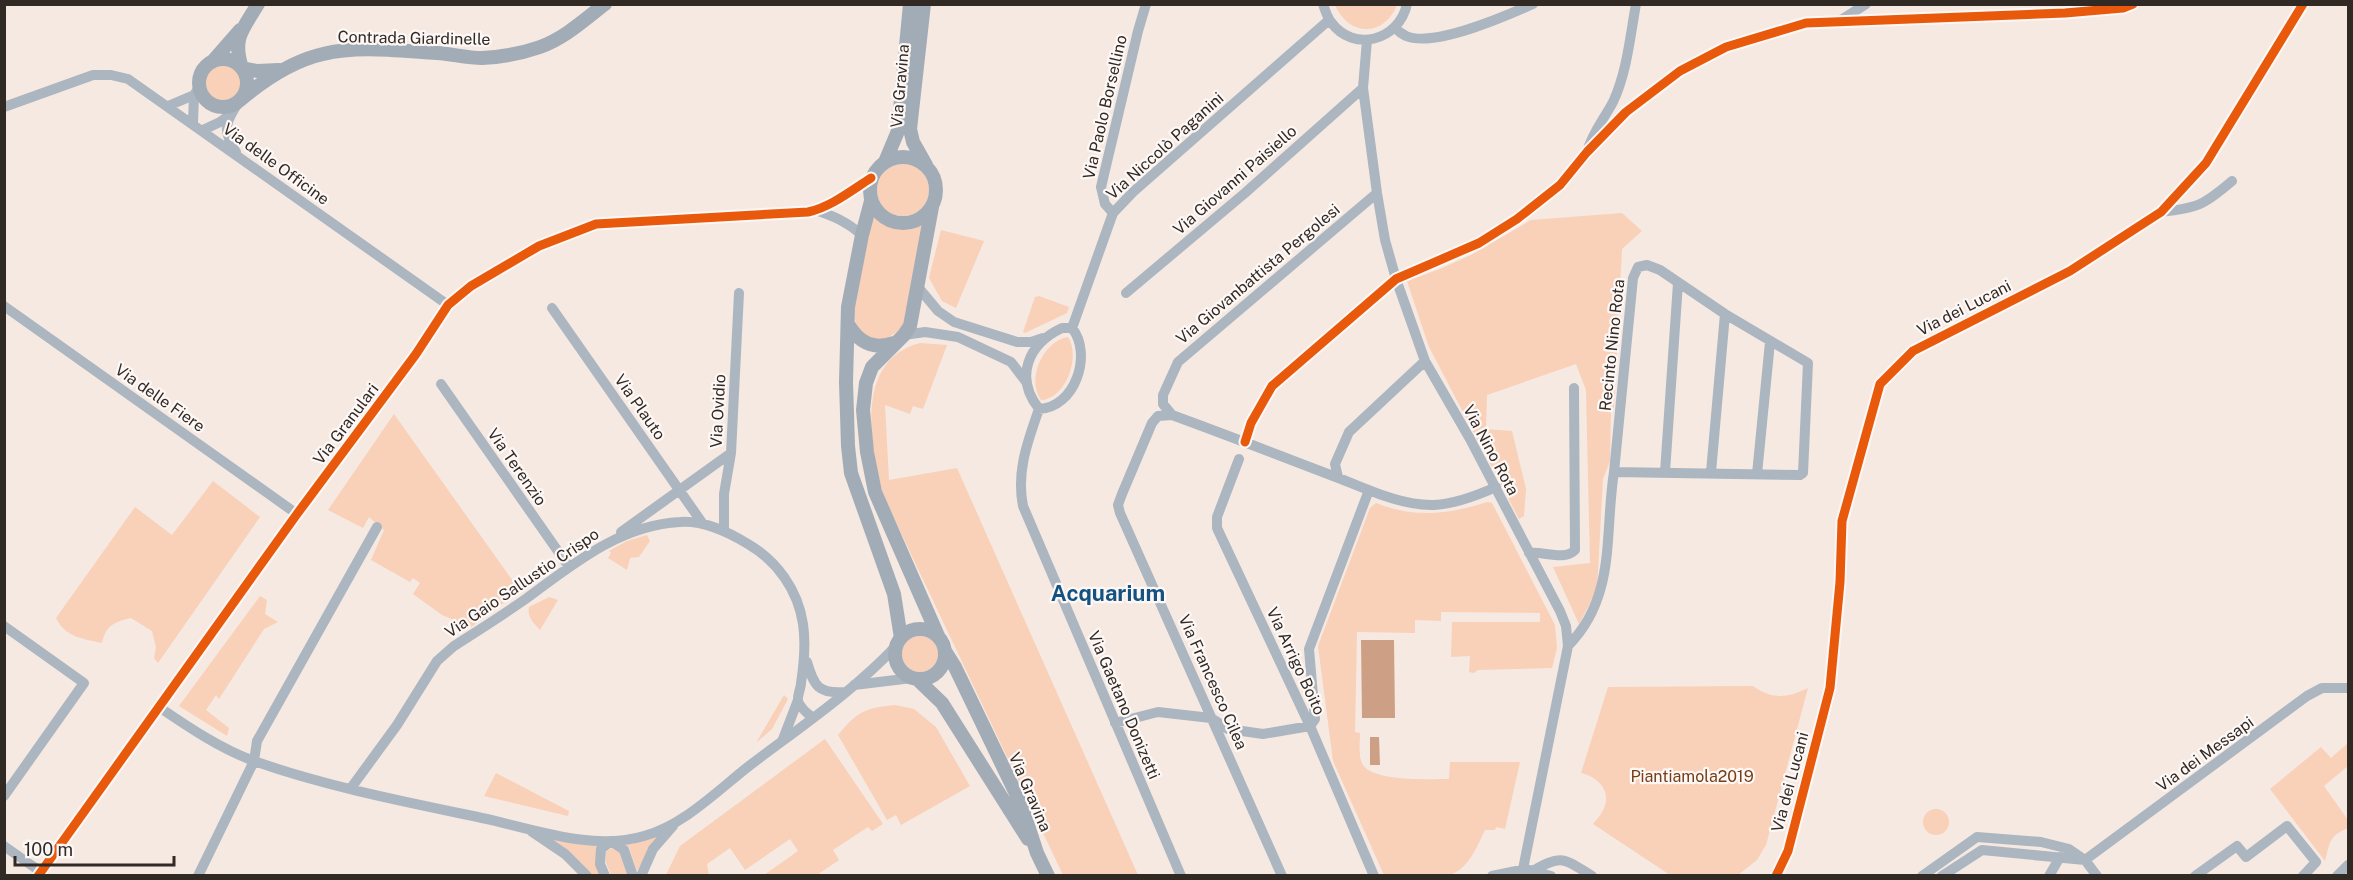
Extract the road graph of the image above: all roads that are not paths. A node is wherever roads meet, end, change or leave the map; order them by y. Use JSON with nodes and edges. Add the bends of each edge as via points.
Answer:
{"nodes":[{"id":1,"x":258,"y":4,"type":"edge"},
{"id":2,"x":605,"y":4,"type":"edge"},
{"id":3,"x":910,"y":4,"type":"edge"},
{"id":4,"x":924,"y":4,"type":"edge"},
{"id":5,"x":1146,"y":4,"type":"edge"},
{"id":6,"x":1323,"y":4,"type":"edge"},
{"id":7,"x":1407,"y":4,"type":"edge"},
{"id":8,"x":1533,"y":4,"type":"edge"},
{"id":9,"x":1636,"y":4,"type":"edge"},
{"id":10,"x":1866,"y":4,"type":"edge"},
{"id":11,"x":2053,"y":4,"type":"edge"},
{"id":12,"x":2133,"y":4,"type":"edge"},
{"id":13,"x":2303,"y":4,"type":"edge"},
{"id":14,"x":2065,"y":13,"type":"junction"},
{"id":15,"x":1329,"y":20,"type":"junction"},
{"id":16,"x":1838,"y":22,"type":"junction"},
{"id":17,"x":246,"y":24,"type":"junction"},
{"id":18,"x":1395,"y":28,"type":"junction"},
{"id":19,"x":1367,"y":40,"type":"junction"},
{"id":20,"x":212,"y":62,"type":"junction"},
{"id":21,"x":242,"y":68,"type":"junction"},
{"id":22,"x":284,"y":69,"type":"junction"},
{"id":23,"x":1363,"y":88,"type":"junction"},
{"id":24,"x":197,"y":90,"type":"junction"},
{"id":25,"x":240,"y":100,"type":"junction"},
{"id":26,"x":168,"y":106,"type":"junction"},
{"id":27,"x":4,"y":107,"type":"edge"},
{"id":28,"x":231,"y":114,"type":"junction"},
{"id":29,"x":198,"y":127,"type":"junction"},
{"id":30,"x":1587,"y":152,"type":"junction"},
{"id":31,"x":240,"y":158,"type":"junction"},
{"id":32,"x":885,"y":162,"type":"junction"},
{"id":33,"x":927,"y":166,"type":"junction"},
{"id":34,"x":871,"y":177,"type":"junction"},
{"id":35,"x":2232,"y":181,"type":"dead end"},
{"id":36,"x":1377,"y":193,"type":"junction"},
{"id":37,"x":871,"y":201,"type":"junction"},
{"id":38,"x":932,"y":207,"type":"junction"},
{"id":39,"x":815,"y":210,"type":"junction"},
{"id":40,"x":2161,"y":212,"type":"junction"},
{"id":41,"x":1113,"y":213,"type":"junction"},
{"id":42,"x":862,"y":235,"type":"junction"},
{"id":43,"x":1396,"y":279,"type":"junction"},
{"id":44,"x":1678,"y":283,"type":"junction"},
{"id":45,"x":918,"y":287,"type":"junction"},
{"id":46,"x":739,"y":293,"type":"dead end"},
{"id":47,"x":1126,"y":293,"type":"dead end"},
{"id":48,"x":448,"y":305,"type":"junction"},
{"id":49,"x":4,"y":306,"type":"edge"},
{"id":50,"x":552,"y":308,"type":"dead end"},
{"id":51,"x":1725,"y":314,"type":"junction"},
{"id":52,"x":848,"y":324,"type":"junction"},
{"id":53,"x":1072,"y":328,"type":"junction"},
{"id":54,"x":1046,"y":337,"type":"junction"},
{"id":55,"x":900,"y":339,"type":"junction"},
{"id":56,"x":1770,"y":342,"type":"junction"},
{"id":57,"x":1425,"y":360,"type":"junction"},
{"id":58,"x":1027,"y":383,"type":"junction"},
{"id":59,"x":441,"y":384,"type":"dead end"},
{"id":60,"x":1575,"y":388,"type":"dead end"},
{"id":61,"x":1039,"y":409,"type":"junction"},
{"id":62,"x":1172,"y":415,"type":"junction"},
{"id":63,"x":1245,"y":442,"type":"junction"},
{"id":64,"x":730,"y":453,"type":"junction"},
{"id":65,"x":1239,"y":459,"type":"dead end"},
{"id":66,"x":1614,"y":472,"type":"junction"},
{"id":67,"x":1665,"y":472,"type":"junction"},
{"id":68,"x":1711,"y":472,"type":"junction"},
{"id":69,"x":1757,"y":474,"type":"junction"},
{"id":70,"x":1338,"y":477,"type":"junction"},
{"id":71,"x":1496,"y":487,"type":"junction"},
{"id":72,"x":680,"y":489,"type":"junction"},
{"id":73,"x":1369,"y":489,"type":"junction"},
{"id":74,"x":297,"y":514,"type":"junction"},
{"id":75,"x":703,"y":524,"type":"junction"},
{"id":76,"x":377,"y":527,"type":"dead end"},
{"id":77,"x":724,"y":531,"type":"junction"},
{"id":78,"x":609,"y":541,"type":"junction"},
{"id":79,"x":1529,"y":553,"type":"junction"},
{"id":80,"x":570,"y":567,"type":"junction"},
{"id":81,"x":4,"y":627,"type":"edge"},
{"id":82,"x":899,"y":642,"type":"junction"},
{"id":83,"x":942,"y":644,"type":"junction"},
{"id":84,"x":1568,"y":646,"type":"junction"},
{"id":85,"x":805,"y":656,"type":"junction"},
{"id":86,"x":915,"y":679,"type":"junction"},
{"id":87,"x":817,"y":686,"type":"junction"},
{"id":88,"x":849,"y":688,"type":"junction"},
{"id":89,"x":2349,"y":688,"type":"edge"},
{"id":90,"x":799,"y":695,"type":"junction"},
{"id":91,"x":159,"y":707,"type":"junction"},
{"id":92,"x":813,"y":718,"type":"junction"},
{"id":93,"x":1211,"y":718,"type":"junction"},
{"id":94,"x":1115,"y":723,"type":"junction"},
{"id":95,"x":1310,"y":726,"type":"junction"},
{"id":96,"x":783,"y":741,"type":"junction"},
{"id":97,"x":254,"y":761,"type":"junction"},
{"id":98,"x":351,"y":788,"type":"junction"},
{"id":99,"x":4,"y":796,"type":"edge"},
{"id":100,"x":674,"y":824,"type":"junction"},
{"id":101,"x":526,"y":827,"type":"junction"},
{"id":102,"x":611,"y":841,"type":"junction"},
{"id":103,"x":4,"y":846,"type":"edge"},
{"id":104,"x":1037,"y":853,"type":"junction"},
{"id":105,"x":2060,"y":857,"type":"junction"},
{"id":106,"x":1556,"y":860,"type":"junction"},
{"id":107,"x":2085,"y":860,"type":"junction"},
{"id":108,"x":2349,"y":865,"type":"edge"},
{"id":109,"x":1525,"y":873,"type":"edge"},
{"id":110,"x":1939,"y":873,"type":"edge"},
{"id":111,"x":40,"y":874,"type":"edge"},
{"id":112,"x":198,"y":876,"type":"edge"},
{"id":113,"x":587,"y":876,"type":"edge"},
{"id":114,"x":605,"y":876,"type":"edge"},
{"id":115,"x":633,"y":876,"type":"edge"},
{"id":116,"x":640,"y":876,"type":"edge"},
{"id":117,"x":1048,"y":876,"type":"edge"},
{"id":118,"x":1181,"y":876,"type":"edge"},
{"id":119,"x":1282,"y":876,"type":"edge"},
{"id":120,"x":1374,"y":876,"type":"edge"},
{"id":121,"x":1492,"y":876,"type":"edge"},
{"id":122,"x":1553,"y":876,"type":"edge"},
{"id":123,"x":1592,"y":876,"type":"edge"},
{"id":124,"x":1776,"y":876,"type":"edge"},
{"id":125,"x":1922,"y":876,"type":"edge"},
{"id":126,"x":2049,"y":876,"type":"edge"},
{"id":127,"x":2097,"y":876,"type":"edge"},
{"id":128,"x":2195,"y":876,"type":"edge"},
{"id":129,"x":2303,"y":876,"type":"edge"},
{"id":130,"x":2337,"y":876,"type":"edge"}],
"edges":[{"from":1,"to":17,"type":"main road"},
{"from":2,"to":22,"type":"main road","name":"Contrada Giardinelle","via":[[565,35],[510,54],[481,58],[347,51],[322,54]]},
{"from":3,"to":32,"type":"main road","name":"Via Gravina","via":[[898,131]]},
{"from":4,"to":33,"type":"main road","name":"Via Gravina","via":[[910,129]]},
{"from":5,"to":41,"type":"street","name":"Via Paolo Borsellino","via":[[1101,187],[1105,204]]},
{"from":6,"to":15,"type":"street"},
{"from":7,"to":18,"type":"street"},
{"from":8,"to":18,"type":"street","via":[[1457,34],[1414,38]]},
{"from":9,"to":30,"type":"street","via":[[1626,62],[1613,101],[1590,138]]},
{"from":10,"to":16,"type":"street"},
{"from":11,"to":14,"type":"street"},
{"from":12,"to":14,"type":"street"},
{"from":13,"to":40,"type":"street","name":"Via dei Lucani","via":[[2206,163]]},
{"from":14,"to":16,"type":"street"},
{"from":15,"to":19,"type":"street","via":[[1346,35]]},
{"from":15,"to":41,"type":"street","name":"Via Niccolò Paganini"},
{"from":16,"to":30,"type":"street","via":[[1786,28],[1717,52],[1680,71],[1626,112]]},
{"from":17,"to":20,"type":"main road"},
{"from":17,"to":21,"type":"main road","via":[[236,51]]},
{"from":18,"to":19,"type":"street","via":[[1377,39]]},
{"from":19,"to":23,"type":"street","name":"Via Nino Rota"},
{"from":20,"to":21,"type":"main road","via":[[228,59]]},
{"from":20,"to":24,"type":"main road","via":[[202,72]]},
{"from":21,"to":22,"type":"main road"},
{"from":21,"to":25,"type":"main road","via":[[247,81]]},
{"from":22,"to":25,"type":"main road"},
{"from":23,"to":36,"type":"street","name":"Via Nino Rota"},
{"from":23,"to":47,"type":"street","name":"Via Giovanni Paisiello"},
{"from":24,"to":25,"type":"main road","via":[[212,104],[226,107]]},
{"from":24,"to":26,"type":"street"},
{"from":24,"to":29,"type":"street"},
{"from":25,"to":28,"type":"street"},
{"from":26,"to":27,"type":"street","name":"Via delle Officine","via":[[128,79],[93,75]]},
{"from":26,"to":29,"type":"street","name":"Via delle Officine"},
{"from":28,"to":29,"type":"street","via":[[220,122]]},
{"from":28,"to":31,"type":"street","via":[[226,134]]},
{"from":29,"to":31,"type":"street","name":"Via delle Officine"},
{"from":30,"to":43,"type":"street","via":[[1560,185],[1517,219],[1479,243]]},
{"from":31,"to":48,"type":"street","name":"Via delle Officine"},
{"from":32,"to":33,"type":"main road","via":[[906,156]]},
{"from":32,"to":34,"type":"main road"},
{"from":33,"to":38,"type":"main road","via":[[936,190]]},
{"from":34,"to":37,"type":"main road"},
{"from":34,"to":39,"type":"street"},
{"from":35,"to":40,"type":"street","via":[[2191,208]]},
{"from":36,"to":43,"type":"street","name":"Via Nino Rota"},
{"from":36,"to":62,"type":"street","name":"Via Giovanbattista Pergolesi","via":[[1178,362],[1163,395],[1163,404]]},
{"from":37,"to":38,"type":"main road","via":[[884,218],[905,224],[925,215]]},
{"from":37,"to":42,"type":"main road"},
{"from":38,"to":45,"type":"main road","name":"Via Gravina"},
{"from":39,"to":42,"type":"street","via":[[842,219]]},
{"from":39,"to":48,"type":"street","name":"Via Granulari","via":[[596,224],[539,246],[471,286]]},
{"from":40,"to":124,"type":"street","name":"Via dei Lucani","via":[[2070,271],[1913,351],[1880,384],[1842,521],[1830,688],[1788,851]]},
{"from":41,"to":53,"type":"street","name":"Via Niccolò Paganini"},
{"from":42,"to":52,"type":"main road"},
{"from":43,"to":57,"type":"street","name":"Via Nino Rota"},
{"from":43,"to":63,"type":"street","via":[[1272,386]]},
{"from":44,"to":51,"type":"street","name":"Recinto Nino Rota"},
{"from":44,"to":66,"type":"street","name":"Recinto Nino Rota","via":[[1647,265],[1638,267],[1633,278]]},
{"from":44,"to":67,"type":"street"},
{"from":45,"to":54,"type":"street","via":[[954,322],[1017,342]]},
{"from":45,"to":55,"type":"main road","name":"Via Gravina","via":[[910,326]]},
{"from":46,"to":64,"type":"street","name":"Via Ovidio"},
{"from":48,"to":74,"type":"street","name":"Via Granulari"},
{"from":49,"to":74,"type":"street","name":"Via delle Fiere"},
{"from":50,"to":72,"type":"street","name":"Via Plauto"},
{"from":51,"to":56,"type":"street","name":"Recinto Nino Rota"},
{"from":51,"to":68,"type":"street"},
{"from":52,"to":55,"type":"main road","via":[[860,340],[871,346],[884,347]]},
{"from":52,"to":82,"type":"main road","via":[[846,382],[851,473],[894,594]]},
{"from":53,"to":54,"type":"street","via":[[1062,328]]},
{"from":53,"to":61,"type":"street","via":[[1080,342],[1076,379],[1056,405]]},
{"from":54,"to":58,"type":"street","via":[[1033,351],[1026,370]]},
{"from":55,"to":58,"type":"street","via":[[925,332],[958,337],[1011,362]]},
{"from":55,"to":83,"type":"main road","name":"Via Gravina","via":[[872,367],[866,382],[863,410],[867,452],[874,492]]},
{"from":56,"to":69,"type":"street"},
{"from":56,"to":69,"type":"street","name":"Recinto Nino Rota","via":[[1808,363],[1803,473]]},
{"from":57,"to":70,"type":"street","via":[[1349,432],[1335,464]]},
{"from":57,"to":71,"type":"street","name":"Via Nino Rota"},
{"from":58,"to":61,"type":"street","via":[[1031,399]]},
{"from":59,"to":80,"type":"street","name":"Via Terenzio"},
{"from":60,"to":79,"type":"street","via":[[1575,549],[1562,555]]},
{"from":61,"to":94,"type":"street","name":"Via Gaetano Donizetti","via":[[1022,462],[1023,506]]},
{"from":62,"to":63,"type":"street"},
{"from":62,"to":93,"type":"street","name":"Via Francesco Cilea","via":[[1155,419],[1118,505]]},
{"from":63,"to":70,"type":"street"},
{"from":64,"to":72,"type":"street"},
{"from":64,"to":77,"type":"street","name":"Via Ovidio"},
{"from":65,"to":95,"type":"street","name":"Via Arrigo Boito","via":[[1217,517],[1217,528]]},
{"from":66,"to":67,"type":"street","name":"Recinto Nino Rota"},
{"from":66,"to":84,"type":"street","name":"Recinto Nino Rota","via":[[1606,570],[1600,595],[1579,635]]},
{"from":67,"to":68,"type":"street","name":"Recinto Nino Rota"},
{"from":68,"to":69,"type":"street","name":"Recinto Nino Rota"},
{"from":70,"to":73,"type":"street"},
{"from":71,"to":73,"type":"street","via":[[1474,497],[1433,505],[1408,502]]},
{"from":71,"to":79,"type":"street","name":"Via Nino Rota"},
{"from":72,"to":75,"type":"street","name":"Via Plauto"},
{"from":72,"to":78,"type":"street"},
{"from":73,"to":95,"type":"street","via":[[1309,649],[1315,720]]},
{"from":74,"to":91,"type":"street","name":"Via Granulari"},
{"from":75,"to":77,"type":"street","name":"Via Gaio Sallustio Crispo"},
{"from":75,"to":78,"type":"street","name":"Via Gaio Sallustio Crispo","via":[[659,524]]},
{"from":76,"to":97,"type":"street","via":[[256,741]]},
{"from":77,"to":85,"type":"street","name":"Via Gaio Sallustio Crispo","via":[[764,554],[786,578],[798,600]]},
{"from":78,"to":80,"type":"street","name":"Via Gaio Sallustio Crispo"},
{"from":79,"to":84,"type":"street","name":"Via Nino Rota","via":[[1560,611]]},
{"from":80,"to":98,"type":"street","name":"Via Gaio Sallustio Crispo","via":[[454,646],[437,662]]},
{"from":81,"to":99,"type":"street","via":[[84,683]]},
{"from":82,"to":83,"type":"main road","via":[[917,629],[925,630]]},
{"from":82,"to":86,"type":"main road","via":[[897,664]]},
{"from":82,"to":88,"type":"street"},
{"from":83,"to":86,"type":"main road","via":[[945,658],[939,671],[925,679]]},
{"from":83,"to":104,"type":"main road","name":"Via Gravina","via":[[1021,804]]},
{"from":84,"to":109,"type":"street","name":"Via Nino Rota"},
{"from":85,"to":87,"type":"street","name":"Via Gaio Sallustio Crispo"},
{"from":85,"to":90,"type":"street","name":"Via Gaio Sallustio Crispo"},
{"from":86,"to":88,"type":"street"},
{"from":86,"to":104,"type":"main road","name":"Via Gravina","via":[[942,703]]},
{"from":87,"to":88,"type":"street","via":[[829,693]]},
{"from":87,"to":90,"type":"street","via":[[807,685]]},
{"from":88,"to":92,"type":"street"},
{"from":89,"to":107,"type":"street","name":"Via dei Messapi","via":[[2322,688],[2307,696]]},
{"from":90,"to":92,"type":"street","via":[[804,710]]},
{"from":90,"to":96,"type":"street","name":"Via Gaio Sallustio Crispo"},
{"from":91,"to":97,"type":"street"},
{"from":91,"to":111,"type":"street","name":"Via Granulari"},
{"from":92,"to":96,"type":"street"},
{"from":93,"to":94,"type":"street","via":[[1158,712]]},
{"from":93,"to":95,"type":"street","via":[[1228,729],[1263,734]]},
{"from":93,"to":119,"type":"street","name":"Via Francesco Cilea"},
{"from":94,"to":118,"type":"street","name":"Via Gaetano Donizetti"},
{"from":95,"to":120,"type":"street","name":"Via Arrigo Boito"},
{"from":96,"to":100,"type":"street"},
{"from":97,"to":98,"type":"street"},
{"from":97,"to":112,"type":"street"},
{"from":98,"to":101,"type":"street"},
{"from":100,"to":102,"type":"street","via":[[645,836]]},
{"from":100,"to":116,"type":"street","via":[[653,849]]},
{"from":101,"to":102,"type":"street"},
{"from":101,"to":113,"type":"street","via":[[565,854]]},
{"from":102,"to":114,"type":"street","via":[[602,849],[600,864]]},
{"from":102,"to":115,"type":"street","via":[[624,850]]},
{"from":103,"to":111,"type":"street"},
{"from":104,"to":117,"type":"main road"},
{"from":105,"to":107,"type":"street"},
{"from":105,"to":110,"type":"street","via":[[1982,850]]},
{"from":105,"to":126,"type":"street"},
{"from":106,"to":109,"type":"street"},
{"from":106,"to":122,"type":"street"},
{"from":106,"to":123,"type":"street","via":[[1565,859]]},
{"from":107,"to":110,"type":"street","via":[[2068,849],[2040,842],[1977,837]]},
{"from":107,"to":127,"type":"street"},
{"from":108,"to":130,"type":"street"},
{"from":109,"to":121,"type":"street"},
{"from":109,"to":122,"type":"street"},
{"from":110,"to":125,"type":"street"},
{"from":128,"to":129,"type":"street","via":[[2236,846],[2246,857],[2287,826],[2316,862]]}]}
